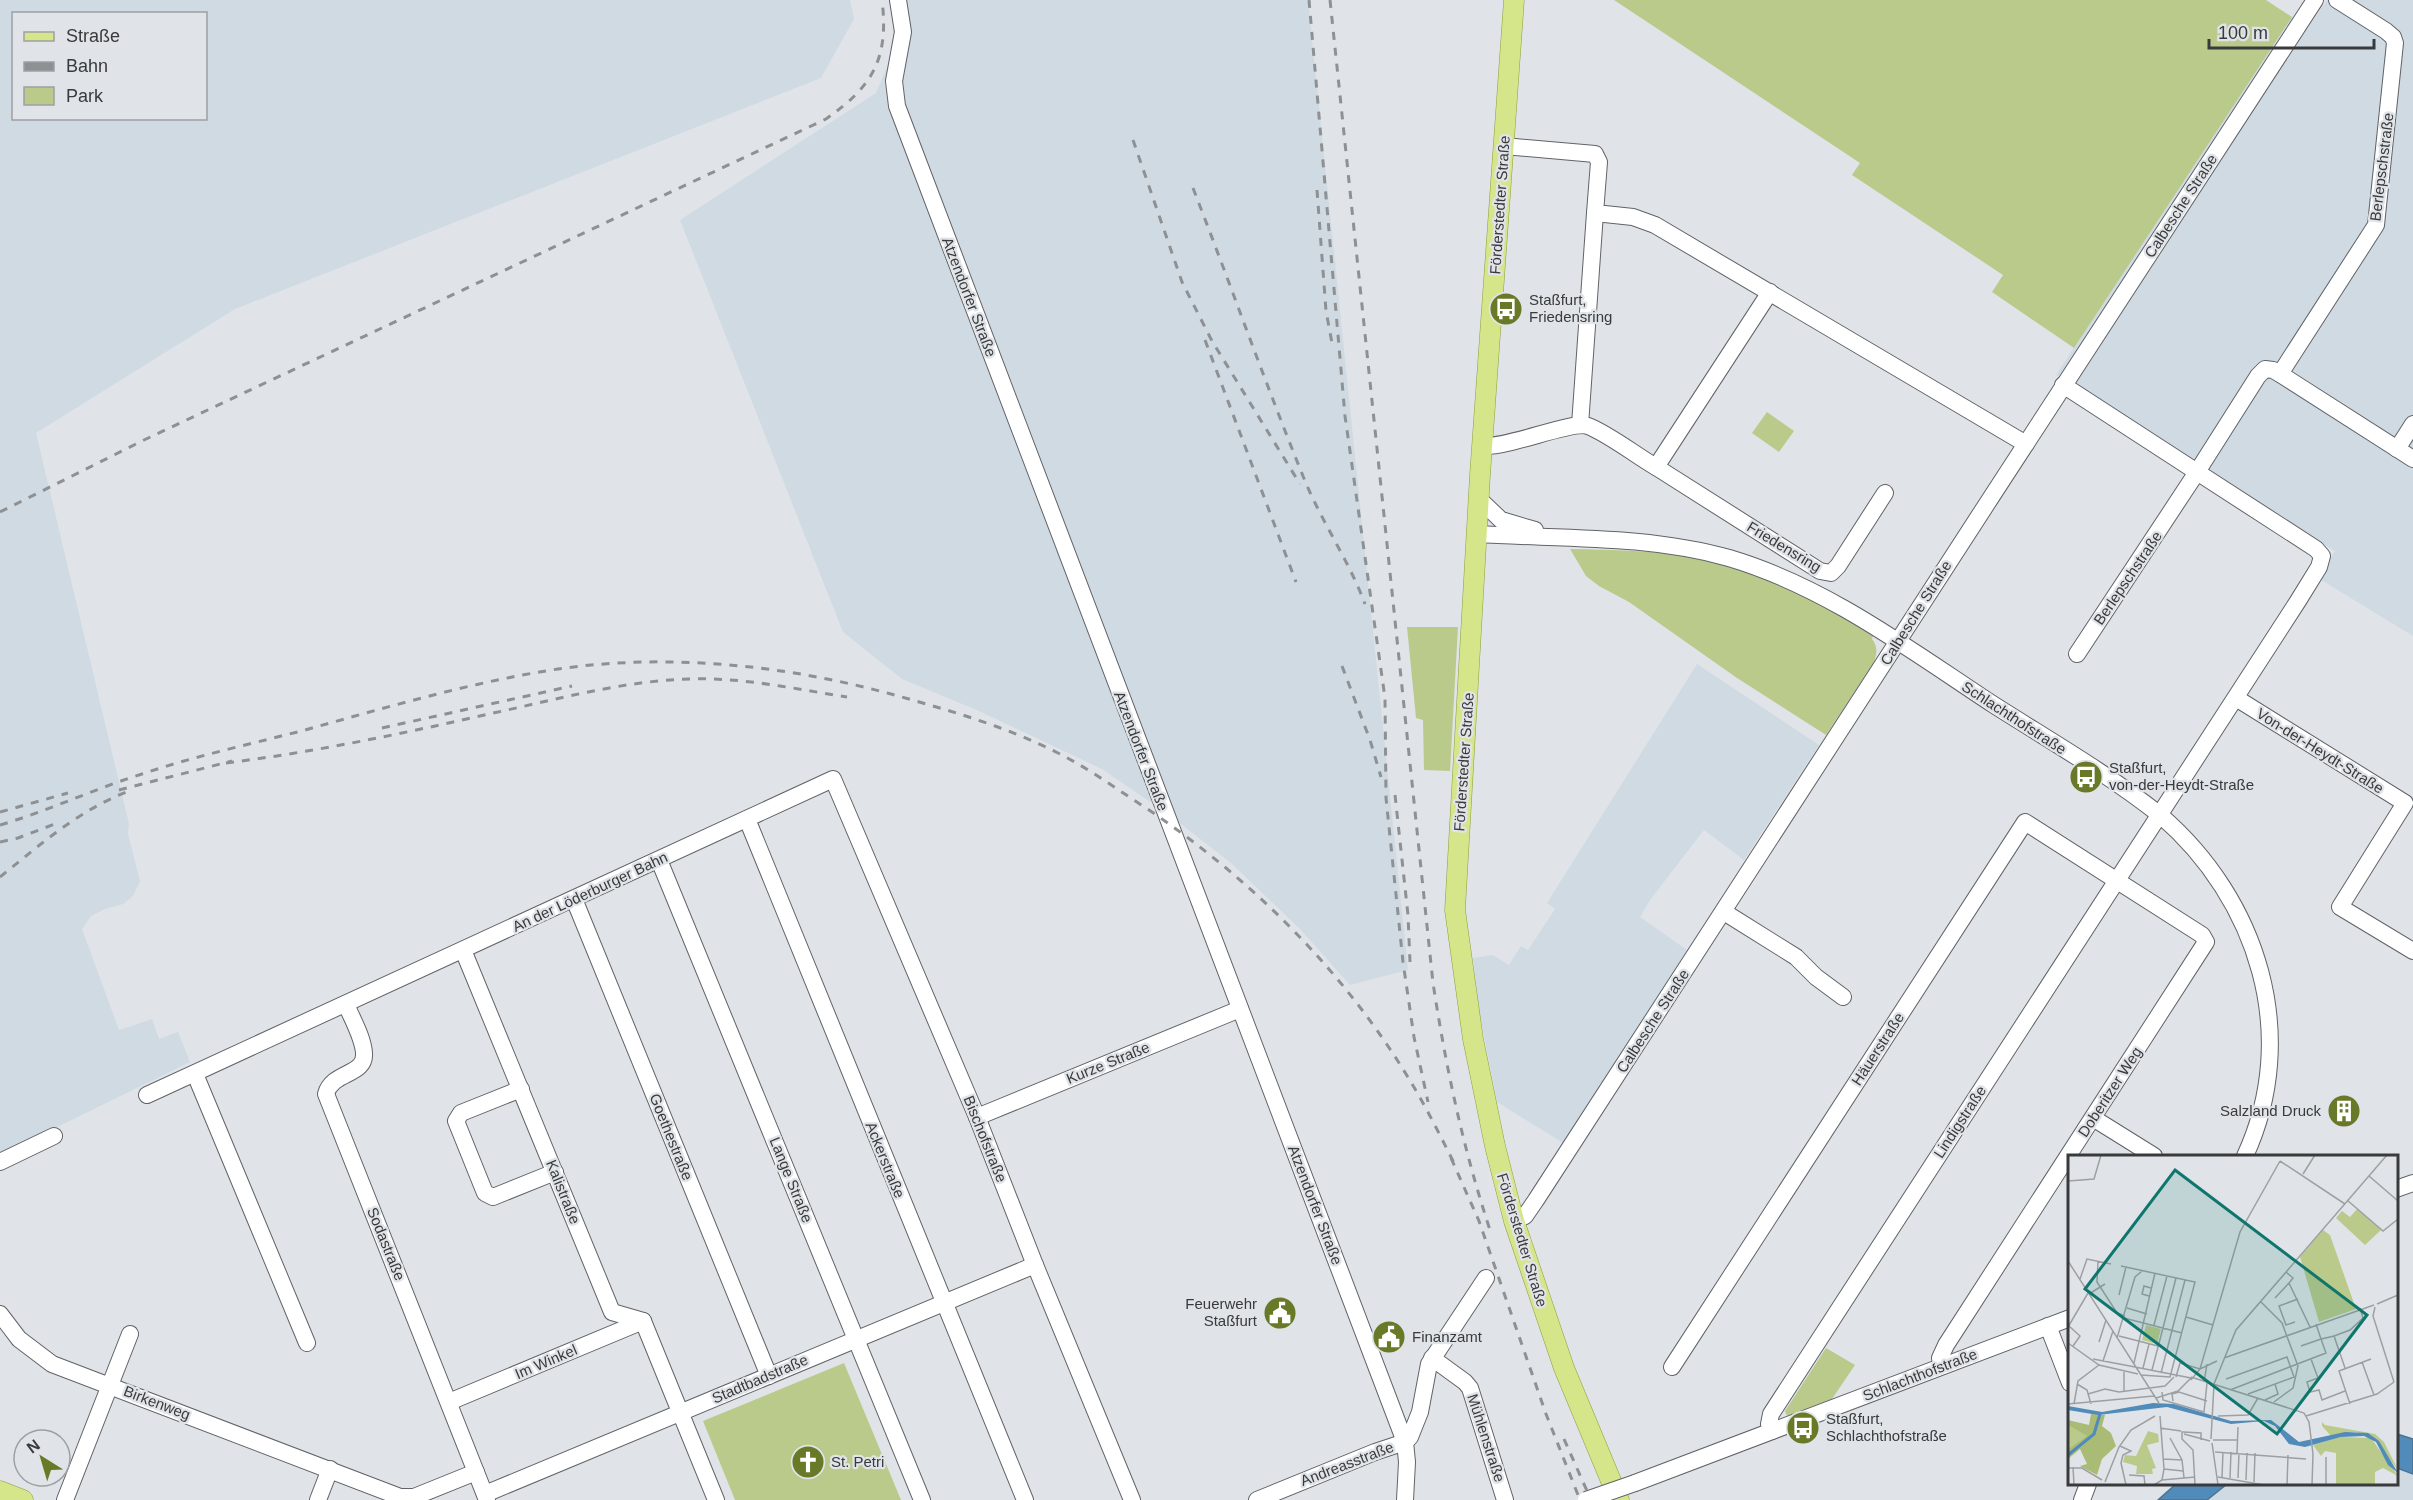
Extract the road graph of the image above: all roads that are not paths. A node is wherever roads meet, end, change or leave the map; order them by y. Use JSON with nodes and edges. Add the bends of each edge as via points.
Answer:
{"nodes":[{"id":1,"x":898,"y":0,"type":"edge"},
{"id":2,"x":1514,"y":0,"type":"edge"},
{"id":3,"x":2315,"y":0,"type":"edge"},
{"id":4,"x":2337,"y":0,"type":"edge"},
{"id":5,"x":1504,"y":146,"type":"junction"},
{"id":6,"x":1594,"y":213,"type":"junction"},
{"id":7,"x":1770,"y":292,"type":"junction"},
{"id":8,"x":2280,"y":374,"type":"junction"},
{"id":9,"x":2063,"y":385,"type":"junction"},
{"id":10,"x":2413,"y":424,"type":"edge"},
{"id":11,"x":1580,"y":425,"type":"junction"},
{"id":12,"x":2026,"y":444,"type":"junction"},
{"id":13,"x":1483,"y":446,"type":"junction"},
{"id":14,"x":2397,"y":449,"type":"junction"},
{"id":15,"x":2413,"y":459,"type":"edge"},
{"id":16,"x":1656,"y":467,"type":"junction"},
{"id":17,"x":2197,"y":472,"type":"junction"},
{"id":18,"x":1885,"y":493,"type":"dead end"},
{"id":19,"x":1479,"y":499,"type":"junction"},
{"id":20,"x":1477,"y":534,"type":"junction"},
{"id":21,"x":1541,"y":537,"type":"junction"},
{"id":22,"x":1898,"y":642,"type":"junction"},
{"id":23,"x":2077,"y":654,"type":"dead end"},
{"id":24,"x":2236,"y":698,"type":"junction"},
{"id":25,"x":833,"y":779,"type":"joint"},
{"id":26,"x":2409,"y":796,"type":"edge"},
{"id":27,"x":2160,"y":814,"type":"junction"},
{"id":28,"x":747,"y":819,"type":"junction"},
{"id":29,"x":659,"y":860,"type":"junction"},
{"id":30,"x":2117,"y":880,"type":"junction"},
{"id":31,"x":574,"y":899,"type":"junction"},
{"id":32,"x":1724,"y":912,"type":"junction"},
{"id":33,"x":463,"y":950,"type":"junction"},
{"id":34,"x":2413,"y":951,"type":"edge"},
{"id":35,"x":1843,"y":998,"type":"dead end"},
{"id":36,"x":346,"y":1004,"type":"junction"},
{"id":37,"x":1240,"y":1009,"type":"junction"},
{"id":38,"x":195,"y":1074,"type":"junction"},
{"id":39,"x":521,"y":1089,"type":"junction"},
{"id":40,"x":147,"y":1095,"type":"dead end"},
{"id":41,"x":976,"y":1117,"type":"junction"},
{"id":42,"x":2093,"y":1118,"type":"junction"},
{"id":43,"x":54,"y":1136,"type":"dead end"},
{"id":44,"x":2069,"y":1155,"type":"edge"},
{"id":45,"x":2152,"y":1155,"type":"edge"},
{"id":46,"x":2245,"y":1155,"type":"edge"},
{"id":47,"x":2068,"y":1157,"type":"edge"},
{"id":48,"x":0,"y":1162,"type":"edge"},
{"id":49,"x":555,"y":1172,"type":"junction"},
{"id":50,"x":2413,"y":1183,"type":"edge"},
{"id":51,"x":2398,"y":1189,"type":"edge"},
{"id":52,"x":1514,"y":1221,"type":"junction"},
{"id":53,"x":1035,"y":1265,"type":"junction"},
{"id":54,"x":1486,"y":1278,"type":"dead end"},
{"id":55,"x":943,"y":1303,"type":"junction"},
{"id":56,"x":0,"y":1314,"type":"edge"},
{"id":57,"x":2068,"y":1319,"type":"edge"},
{"id":58,"x":643,"y":1321,"type":"junction"},
{"id":59,"x":2048,"y":1326,"type":"junction"},
{"id":60,"x":130,"y":1334,"type":"dead end"},
{"id":61,"x":856,"y":1339,"type":"junction"},
{"id":62,"x":307,"y":1343,"type":"dead end"},
{"id":63,"x":1432,"y":1358,"type":"junction"},
{"id":64,"x":1942,"y":1366,"type":"junction"},
{"id":65,"x":1672,"y":1367,"type":"dead end"},
{"id":66,"x":769,"y":1376,"type":"junction"},
{"id":67,"x":2068,"y":1378,"type":"edge"},
{"id":68,"x":109,"y":1385,"type":"junction"},
{"id":69,"x":449,"y":1402,"type":"junction"},
{"id":70,"x":680,"y":1413,"type":"junction"},
{"id":71,"x":1772,"y":1431,"type":"junction"},
{"id":72,"x":1404,"y":1442,"type":"junction"},
{"id":73,"x":330,"y":1468,"type":"junction"},
{"id":74,"x":476,"y":1472,"type":"junction"},
{"id":75,"x":2088,"y":1485,"type":"edge"},
{"id":76,"x":0,"y":1491,"type":"edge"},
{"id":77,"x":486,"y":1497,"type":"edge"},
{"id":78,"x":23,"y":1500,"type":"edge"},
{"id":79,"x":65,"y":1500,"type":"edge"},
{"id":80,"x":318,"y":1500,"type":"edge"},
{"id":81,"x":716,"y":1500,"type":"edge"},
{"id":82,"x":922,"y":1500,"type":"edge"},
{"id":83,"x":1025,"y":1500,"type":"edge"},
{"id":84,"x":1132,"y":1500,"type":"edge"},
{"id":85,"x":1257,"y":1500,"type":"edge"},
{"id":86,"x":1405,"y":1500,"type":"edge"},
{"id":87,"x":1505,"y":1500,"type":"edge"},
{"id":88,"x":1586,"y":1500,"type":"edge"},
{"id":89,"x":1619,"y":1500,"type":"edge"},
{"id":90,"x":2082,"y":1500,"type":"edge"}],
"edges":[{"from":1,"to":37,"type":"street","name":"Atzendorfer Straße","via":[[903,32],[894,81],[897,106]]},
{"from":2,"to":5,"type":"main road","name":"Förderstedter Straße"},
{"from":3,"to":9,"type":"street","name":"Calbesche Straße"},
{"from":4,"to":8,"type":"street","name":"Berlepschstraße","via":[[2386,31],[2396,43],[2377,221]]},
{"from":5,"to":6,"type":"street","via":[[1595,154],[1599,162]]},
{"from":5,"to":13,"type":"main road","name":"Förderstedter Straße"},
{"from":6,"to":7,"type":"street","via":[[1633,217],[1655,225]]},
{"from":6,"to":11,"type":"street"},
{"from":7,"to":12,"type":"street"},
{"from":7,"to":16,"type":"street"},
{"from":8,"to":14,"type":"street"},
{"from":8,"to":17,"type":"street","name":"Berlepschstraße","via":[[2265,369],[2258,376]]},
{"from":9,"to":12,"type":"street","name":"Calbesche Straße"},
{"from":9,"to":17,"type":"street"},
{"from":10,"to":14,"type":"street"},
{"from":11,"to":13,"type":"street","via":[[1499,446]]},
{"from":11,"to":16,"type":"street","name":"Friedensring","via":[[1587,425]]},
{"from":12,"to":22,"type":"street","name":"Calbesche Straße"},
{"from":13,"to":19,"type":"main road","name":"Förderstedter Straße"},
{"from":14,"to":15,"type":"street"},
{"from":16,"to":18,"type":"street","name":"Friedensring","via":[[1820,572],[1831,573],[1839,566]]},
{"from":17,"to":23,"type":"street","name":"Berlepschstraße"},
{"from":17,"to":24,"type":"street","via":[[2322,556],[2319,567]]},
{"from":19,"to":20,"type":"main road","name":"Förderstedter Straße"},
{"from":19,"to":21,"type":"street","name":"Schlachthofstraße","via":[[1502,520],[1533,528]]},
{"from":20,"to":21,"type":"street","name":"Schlachthofstraße"},
{"from":20,"to":52,"type":"main road","name":"Förderstedter Straße","via":[[1455,910],[1473,1039]]},
{"from":21,"to":22,"type":"street","name":"Schlachthofstraße","via":[[1642,543],[1729,558],[1804,586]]},
{"from":22,"to":27,"type":"street","name":"Schlachthofstraße"},
{"from":22,"to":32,"type":"street","name":"Calbesche Straße"},
{"from":24,"to":26,"type":"street","name":"Von-der-Heydt-Straße"},
{"from":24,"to":27,"type":"street"},
{"from":25,"to":28,"type":"street","name":"An der Löderburger Bahn"},
{"from":25,"to":41,"type":"street","name":"Bischofstraße"},
{"from":26,"to":34,"type":"street","name":"Von-der-Heydt-Straße","via":[[2340,907]]},
{"from":27,"to":30,"type":"street","name":"Lindigstraße"},
{"from":27,"to":46,"type":"street","name":"Schlachthofstraße","via":[[2202,855],[2228,892],[2250,938],[2260,972],[2268,1015],[2267,1075],[2260,1115]]},
{"from":28,"to":29,"type":"street","name":"An der Löderburger Bahn"},
{"from":28,"to":55,"type":"street","name":"Ackerstraße"},
{"from":29,"to":31,"type":"street","name":"An der Löderburger Bahn"},
{"from":29,"to":61,"type":"street","name":"Lange Straße"},
{"from":30,"to":42,"type":"street","name":"Doberitzer Weg","via":[[2202,935],[2206,942]]},
{"from":30,"to":65,"type":"street","name":"Häuerstraße","via":[[2025,822]]},
{"from":30,"to":71,"type":"street","name":"Lindigstraße","via":[[1771,1413]]},
{"from":31,"to":33,"type":"street","name":"An der Löderburger Bahn"},
{"from":31,"to":66,"type":"street","name":"Goethestraße"},
{"from":32,"to":35,"type":"street","via":[[1796,957]]},
{"from":32,"to":52,"type":"street","name":"Calbesche Straße","via":[[1536,1200],[1525,1216]]},
{"from":33,"to":36,"type":"street","name":"An der Löderburger Bahn"},
{"from":33,"to":39,"type":"street","name":"Kalistraße"},
{"from":36,"to":38,"type":"street","name":"An der Löderburger Bahn"},
{"from":36,"to":69,"type":"street","name":"Sodastraße","via":[[364,1052],[363,1061],[358,1069],[335,1078],[326,1094]]},
{"from":37,"to":41,"type":"street","name":"Kurze Straße"},
{"from":37,"to":72,"type":"street","name":"Atzendorfer Straße"},
{"from":38,"to":40,"type":"street","name":"An der Löderburger Bahn"},
{"from":38,"to":62,"type":"street"},
{"from":39,"to":49,"type":"street","name":"Kalistraße"},
{"from":39,"to":49,"type":"street","via":[[461,1113],[456,1121],[485,1193],[493,1197]]},
{"from":41,"to":53,"type":"street","name":"Bischofstraße"},
{"from":42,"to":44,"type":"street","name":"Doberitzer Weg"},
{"from":42,"to":45,"type":"street"},
{"from":43,"to":48,"type":"street"},
{"from":47,"to":64,"type":"street","name":"Doberitzer Weg","via":[[1946,1345],[1940,1358]]},
{"from":49,"to":58,"type":"street","name":"Kalistraße","via":[[612,1312]]},
{"from":50,"to":51,"type":"street"},
{"from":52,"to":89,"type":"main road","name":"Förderstedter Straße","via":[[1568,1378]]},
{"from":53,"to":55,"type":"street","name":"Stadtbadstraße"},
{"from":53,"to":84,"type":"street","name":"Bischofstraße"},
{"from":54,"to":63,"type":"street"},
{"from":55,"to":61,"type":"street","name":"Stadtbadstraße"},
{"from":55,"to":83,"type":"street","name":"Ackerstraße"},
{"from":56,"to":68,"type":"street","name":"Birkenweg","via":[[19,1339],[51,1364]]},
{"from":57,"to":59,"type":"street","name":"Schlachthofstraße"},
{"from":58,"to":69,"type":"street","name":"Im Winkel"},
{"from":58,"to":70,"type":"street"},
{"from":59,"to":64,"type":"street","name":"Schlachthofstraße"},
{"from":59,"to":67,"type":"street"},
{"from":60,"to":68,"type":"street"},
{"from":61,"to":66,"type":"street","name":"Stadtbadstraße"},
{"from":61,"to":82,"type":"street","name":"Lange Straße"},
{"from":63,"to":72,"type":"street","via":[[1416,1426]]},
{"from":63,"to":87,"type":"street","name":"Mühlenstraße","via":[[1470,1388]]},
{"from":64,"to":71,"type":"street","name":"Schlachthofstraße"},
{"from":66,"to":70,"type":"street","name":"Stadtbadstraße"},
{"from":68,"to":73,"type":"street","name":"Birkenweg"},
{"from":68,"to":79,"type":"street"},
{"from":69,"to":74,"type":"street","name":"Sodastraße"},
{"from":70,"to":77,"type":"street","name":"Stadtbadstraße"},
{"from":70,"to":81,"type":"street"},
{"from":71,"to":88,"type":"street","name":"Schlachthofstraße","bridge":true},
{"from":72,"to":85,"type":"street","name":"Andreasstraße"},
{"from":72,"to":86,"type":"street","name":"Atzendorfer Straße"},
{"from":73,"to":74,"type":"street","name":"Birkenweg","via":[[400,1497],[414,1497]]},
{"from":73,"to":80,"type":"street"},
{"from":74,"to":77,"type":"street","name":"Sodastraße"},
{"from":75,"to":90,"type":"street"},
{"from":76,"to":78,"type":"main road"}]}
